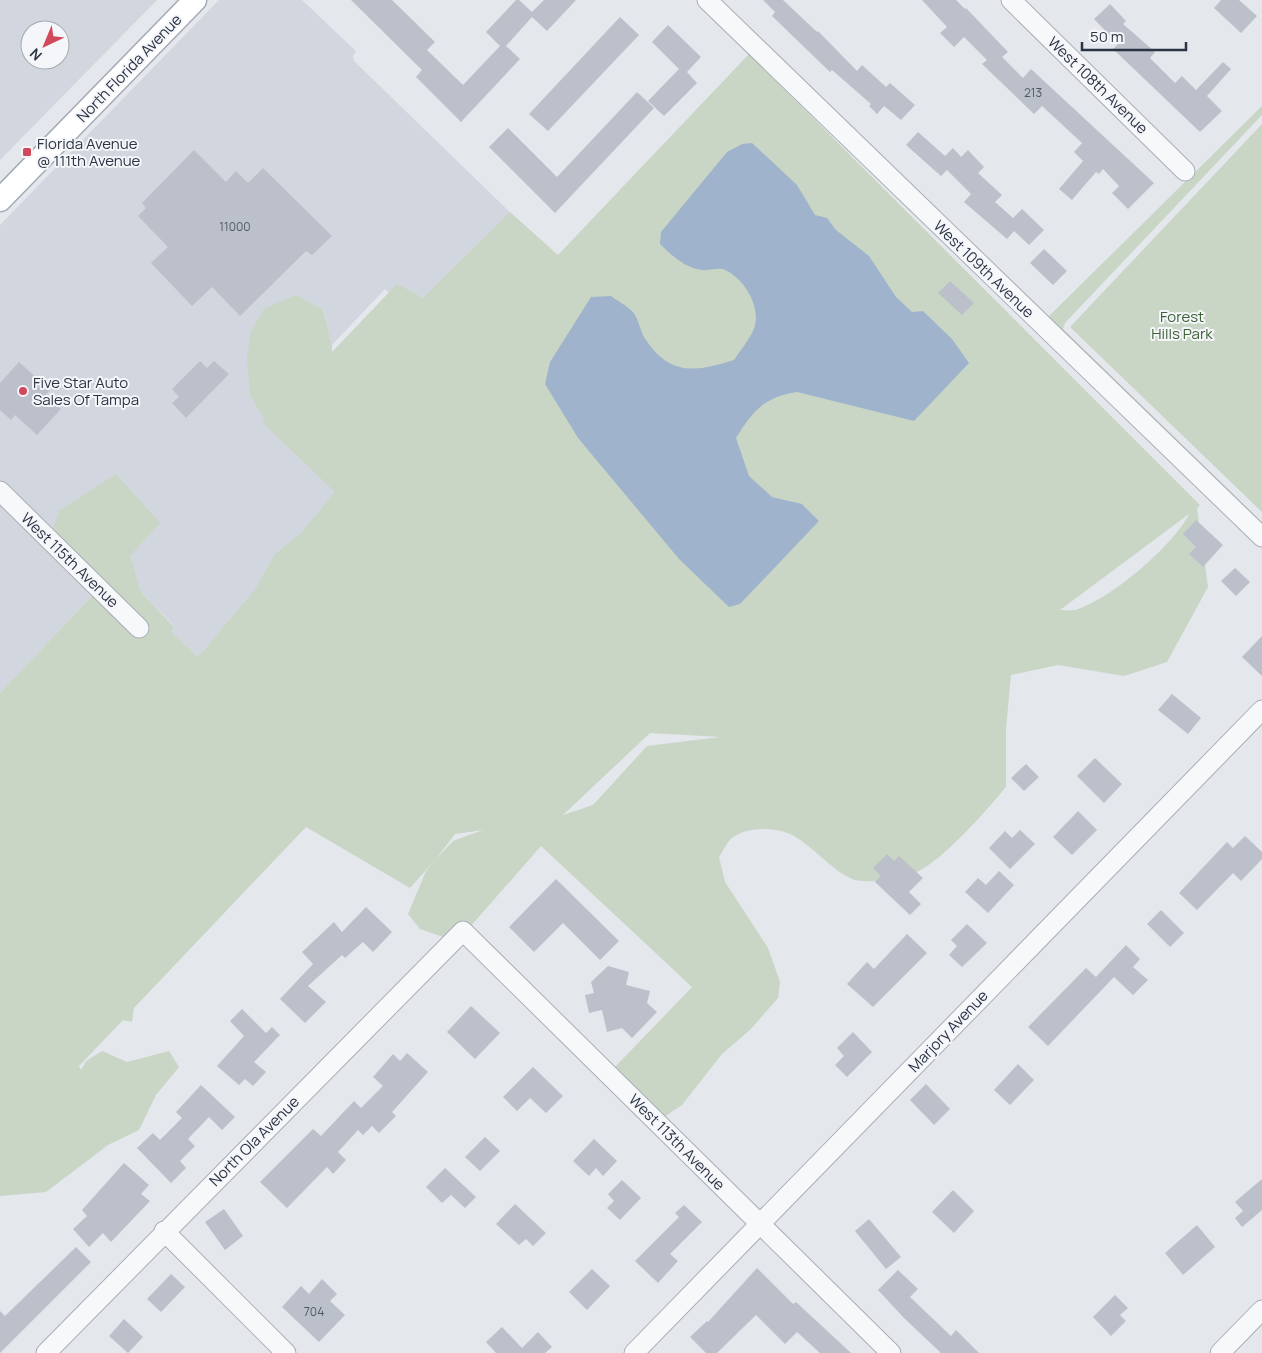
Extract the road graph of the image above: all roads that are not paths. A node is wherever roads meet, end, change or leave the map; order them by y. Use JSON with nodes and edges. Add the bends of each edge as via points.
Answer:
{"nodes":[{"id":1,"x":195,"y":0,"type":"edge"},
{"id":2,"x":707,"y":0,"type":"edge"},
{"id":3,"x":1012,"y":0,"type":"edge"},
{"id":4,"x":1185,"y":170,"type":"dead end"},
{"id":5,"x":0,"y":200,"type":"edge"},
{"id":6,"x":0,"y":491,"type":"edge"},
{"id":7,"x":1262,"y":537,"type":"edge"},
{"id":8,"x":139,"y":628,"type":"dead end"},
{"id":9,"x":1262,"y":710,"type":"edge"},
{"id":10,"x":463,"y":931,"type":"joint"},
{"id":11,"x":760,"y":1224,"type":"junction"},
{"id":12,"x":164,"y":1231,"type":"junction"},
{"id":13,"x":1262,"y":1310,"type":"edge"},
{"id":14,"x":46,"y":1353,"type":"edge"},
{"id":15,"x":286,"y":1353,"type":"edge"},
{"id":16,"x":634,"y":1353,"type":"edge"},
{"id":17,"x":891,"y":1353,"type":"edge"},
{"id":18,"x":1220,"y":1353,"type":"edge"}],
"edges":[{"from":1,"to":5,"type":"main road","name":"North Florida Avenue"},
{"from":2,"to":7,"type":"street","name":"West 109th Avenue"},
{"from":3,"to":4,"type":"street","name":"West 108th Avenue"},
{"from":6,"to":8,"type":"street","name":"West 115th Avenue"},
{"from":9,"to":11,"type":"street","name":"Marjory Avenue"},
{"from":10,"to":11,"type":"street","name":"West 113th Avenue"},
{"from":10,"to":12,"type":"street","name":"North Ola Avenue"},
{"from":11,"to":16,"type":"street","name":"Marjory Avenue"},
{"from":11,"to":17,"type":"street","name":"West 113th Avenue"},
{"from":12,"to":14,"type":"street","name":"North Ola Avenue"},
{"from":12,"to":15,"type":"street"},
{"from":13,"to":18,"type":"street"}]}
